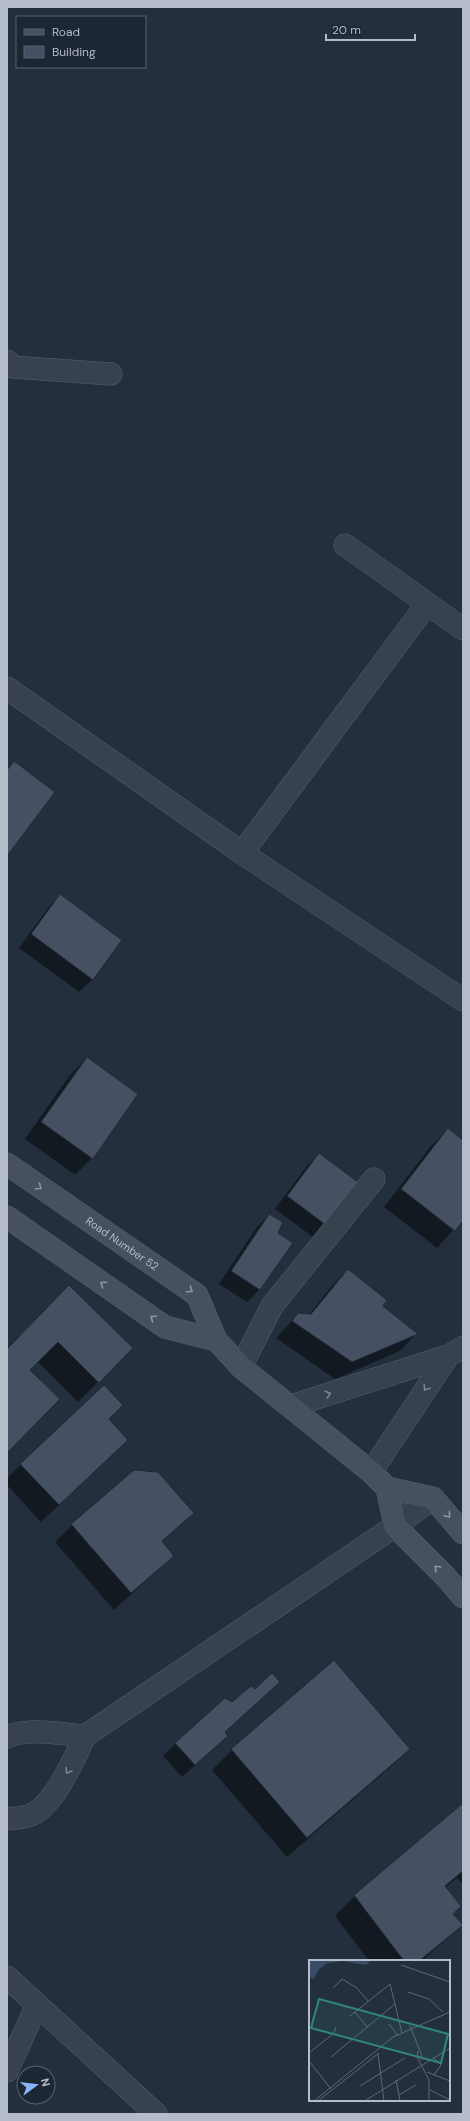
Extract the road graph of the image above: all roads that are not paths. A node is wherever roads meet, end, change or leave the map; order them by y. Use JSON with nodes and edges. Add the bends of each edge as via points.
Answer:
{"nodes":[{"id":1,"x":7,"y":361,"type":"edge"},
{"id":2,"x":111,"y":374,"type":"dead end"},
{"id":3,"x":345,"y":545,"type":"dead end"},
{"id":4,"x":427,"y":604,"type":"junction"},
{"id":5,"x":463,"y":629,"type":"edge"},
{"id":6,"x":7,"y":688,"type":"edge"},
{"id":7,"x":242,"y":853,"type":"junction"},
{"id":8,"x":463,"y":1000,"type":"edge"},
{"id":9,"x":7,"y":1164,"type":"edge"},
{"id":10,"x":374,"y":1179,"type":"dead end"},
{"id":11,"x":7,"y":1217,"type":"edge"},
{"id":12,"x":216,"y":1340,"type":"junction"},
{"id":13,"x":455,"y":1351,"type":"edge"},
{"id":14,"x":241,"y":1367,"type":"junction"},
{"id":15,"x":291,"y":1406,"type":"junction"},
{"id":16,"x":371,"y":1472,"type":"junction"},
{"id":17,"x":387,"y":1488,"type":"junction"},
{"id":18,"x":433,"y":1498,"type":"junction"},
{"id":19,"x":395,"y":1526,"type":"junction"},
{"id":20,"x":463,"y":1533,"type":"edge"},
{"id":21,"x":463,"y":1596,"type":"edge"},
{"id":22,"x":85,"y":1736,"type":"junction"},
{"id":23,"x":7,"y":1737,"type":"edge"},
{"id":24,"x":7,"y":1819,"type":"edge"},
{"id":25,"x":7,"y":1977,"type":"edge"},
{"id":26,"x":38,"y":2005,"type":"junction"},
{"id":27,"x":7,"y":2071,"type":"edge"},
{"id":28,"x":156,"y":2114,"type":"edge"}],
"edges":[{"from":1,"to":2,"type":"street","via":[[13,367]]},
{"from":3,"to":4,"type":"street"},
{"from":4,"to":5,"type":"street"},
{"from":4,"to":7,"type":"street"},
{"from":6,"to":7,"type":"street"},
{"from":7,"to":8,"type":"street"},
{"from":9,"to":12,"type":"main road","name":"Road Number 52","one_way":true,"via":[[197,1295]]},
{"from":10,"to":14,"type":"street","via":[[272,1306]]},
{"from":12,"to":11,"type":"main road","one_way":true,"via":[[165,1327]]},
{"from":12,"to":14,"type":"main road","name":"Road Number 52"},
{"from":15,"to":13,"type":"street","one_way":true},
{"from":13,"to":16,"type":"street","one_way":true},
{"from":14,"to":15,"type":"main road","name":"Road Number 52"},
{"from":15,"to":16,"type":"main road","name":"Road Number 52"},
{"from":16,"to":17,"type":"main road","name":"Road Number 52"},
{"from":17,"to":18,"type":"main road"},
{"from":17,"to":19,"type":"main road"},
{"from":18,"to":19,"type":"street"},
{"from":18,"to":20,"type":"main road","one_way":true},
{"from":21,"to":19,"type":"main road","one_way":true},
{"from":19,"to":22,"type":"street"},
{"from":22,"to":23,"type":"street","via":[[49,1732],[15,1734]]},
{"from":22,"to":24,"type":"street","one_way":true,"via":[[68,1772],[49,1799],[32,1814]]},
{"from":25,"to":26,"type":"street"},
{"from":26,"to":27,"type":"street"},
{"from":26,"to":28,"type":"street"}]}
